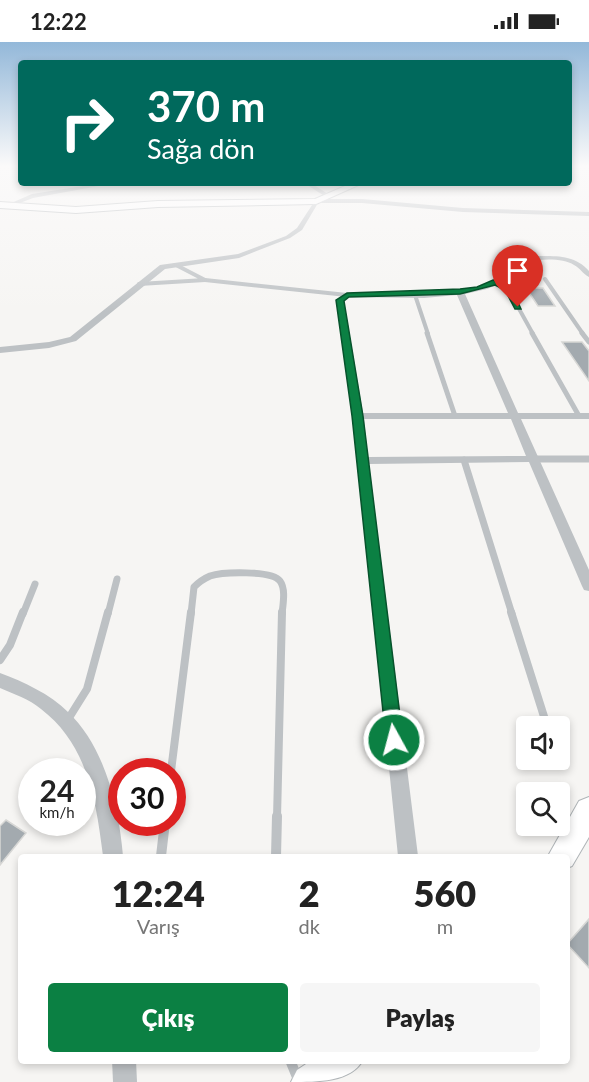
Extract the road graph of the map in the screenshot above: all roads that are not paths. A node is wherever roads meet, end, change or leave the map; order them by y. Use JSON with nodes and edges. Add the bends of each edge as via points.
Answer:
{"nodes":[{"id":1,"x":308,"y":216,"type":"edge"},
{"id":2,"x":176,"y":265,"type":"junction"},
{"id":3,"x":589,"y":275,"type":"edge"},
{"id":4,"x":545,"y":279,"type":"dead end"},
{"id":5,"x":205,"y":280,"type":"junction"},
{"id":6,"x":496,"y":282,"type":"junction"},
{"id":7,"x":139,"y":284,"type":"junction"},
{"id":8,"x":460,"y":292,"type":"junction"},
{"id":9,"x":347,"y":295,"type":"junction"},
{"id":10,"x":415,"y":295,"type":"junction"},
{"id":11,"x":589,"y":342,"type":"edge"},
{"id":12,"x":0,"y":350,"type":"edge"},
{"id":13,"x":358,"y":416,"type":"junction"},
{"id":14,"x":455,"y":416,"type":"junction"},
{"id":15,"x":516,"y":416,"type":"junction"},
{"id":16,"x":584,"y":416,"type":"edge"},
{"id":17,"x":535,"y":459,"type":"junction"},
{"id":18,"x":589,"y":459,"type":"edge"},
{"id":19,"x":464,"y":460,"type":"junction"},
{"id":20,"x":363,"y":461,"type":"junction"},
{"id":21,"x":117,"y":579,"type":"dead end"},
{"id":22,"x":35,"y":584,"type":"dead end"},
{"id":23,"x":589,"y":586,"type":"edge"},
{"id":24,"x":0,"y":660,"type":"edge"},
{"id":25,"x":0,"y":680,"type":"edge"},
{"id":26,"x":544,"y":716,"type":"edge"},
{"id":27,"x":67,"y":721,"type":"junction"},
{"id":28,"x":173,"y":758,"type":"edge"},
{"id":29,"x":589,"y":811,"type":"edge"},
{"id":30,"x":163,"y":836,"type":"edge"},
{"id":31,"x":113,"y":854,"type":"edge"},
{"id":32,"x":161,"y":854,"type":"edge"},
{"id":33,"x":276,"y":854,"type":"edge"},
{"id":34,"x":408,"y":854,"type":"edge"},
{"id":35,"x":563,"y":854,"type":"edge"},
{"id":36,"x":124,"y":1064,"type":"edge"},
{"id":37,"x":292,"y":1064,"type":"edge"},
{"id":38,"x":339,"y":1064,"type":"edge"},
{"id":39,"x":125,"y":1082,"type":"edge"},
{"id":40,"x":299,"y":1082,"type":"edge"},
{"id":41,"x":309,"y":1082,"type":"edge"}],
"edges":[{"from":1,"to":2,"type":"street","via":[[300,229],[288,237],[239,256]]},
{"from":2,"to":5,"type":"lane"},
{"from":2,"to":7,"type":"street","via":[[163,267]]},
{"from":3,"to":6,"type":"street","via":[[573,261],[542,258],[504,266]]},
{"from":4,"to":11,"type":"lane"},
{"from":5,"to":7,"type":"lane"},
{"from":5,"to":9,"type":"lane"},
{"from":6,"to":8,"type":"street"},
{"from":6,"to":16,"type":"lane","via":[[508,289]]},
{"from":7,"to":12,"type":"street","via":[[73,339]]},
{"from":8,"to":10,"type":"street"},
{"from":8,"to":15,"type":"street"},
{"from":9,"to":10,"type":"street"},
{"from":9,"to":13,"type":"street","via":[[340,303]]},
{"from":10,"to":14,"type":"lane"},
{"from":13,"to":14,"type":"street"},
{"from":13,"to":20,"type":"street"},
{"from":14,"to":15,"type":"street"},
{"from":15,"to":16,"type":"street"},
{"from":15,"to":17,"type":"street"},
{"from":17,"to":18,"type":"lane"},
{"from":17,"to":19,"type":"street"},
{"from":17,"to":23,"type":"street"},
{"from":19,"to":20,"type":"street"},
{"from":19,"to":26,"type":"lane"},
{"from":20,"to":34,"type":"street"},
{"from":21,"to":27,"type":"lane","via":[[87,689]]},
{"from":22,"to":24,"type":"lane"},
{"from":25,"to":27,"type":"street","via":[[46,702]]},
{"from":27,"to":31,"type":"street","via":[[88,750],[110,829]]},
{"from":28,"to":33,"type":"lane","via":[[194,588],[213,575],[278,578],[283,586]]},
{"from":29,"to":35,"type":"street"},
{"from":30,"to":32,"type":"lane"},
{"from":36,"to":39,"type":"street"},
{"from":37,"to":40,"type":"lane"},
{"from":38,"to":41,"type":"street"}]}
